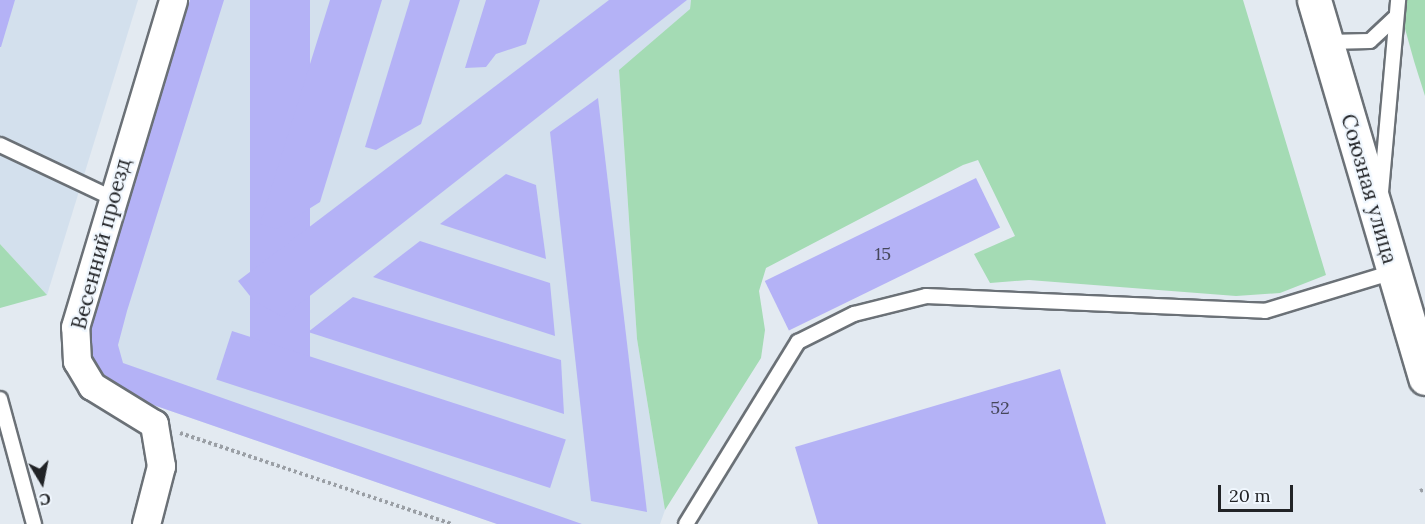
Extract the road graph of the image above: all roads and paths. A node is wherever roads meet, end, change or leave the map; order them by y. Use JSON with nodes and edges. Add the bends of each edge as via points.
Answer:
{"nodes":[{"id":1,"x":173,"y":0,"type":"edge"},
{"id":2,"x":1314,"y":0,"type":"edge"},
{"id":3,"x":1398,"y":0,"type":"edge"},
{"id":4,"x":1396,"y":17,"type":"junction"},
{"id":5,"x":1326,"y":42,"type":"junction"},
{"id":6,"x":0,"y":144,"type":"edge"},
{"id":7,"x":112,"y":198,"type":"junction"},
{"id":8,"x":1378,"y":221,"type":"junction"},
{"id":9,"x":1393,"y":272,"type":"junction"},
{"id":10,"x":1425,"y":378,"type":"edge"},
{"id":11,"x":0,"y":399,"type":"edge"},
{"id":12,"x":154,"y":424,"type":"junction"},
{"id":13,"x":34,"y":524,"type":"edge"},
{"id":14,"x":146,"y":524,"type":"edge"},
{"id":15,"x":452,"y":524,"type":"edge"},
{"id":16,"x":687,"y":524,"type":"edge"}],
"edges":[{"from":1,"to":7,"type":"street","name":"Весенний проезд"},
{"from":2,"to":5,"type":"main road","name":"Союзная улица"},
{"from":3,"to":4,"type":"lane"},
{"from":4,"to":5,"type":"lane","via":[[1370,41]]},
{"from":4,"to":8,"type":"lane"},
{"from":5,"to":8,"type":"main road","name":"Союзная улица"},
{"from":6,"to":7,"type":"lane"},
{"from":7,"to":12,"type":"street","name":"Весенний проезд","via":[[75,327],[77,361],[92,386]]},
{"from":8,"to":9,"type":"main road","name":"Союзная улица"},
{"from":9,"to":10,"type":"main road","name":"Союзная улица"},
{"from":9,"to":16,"type":"lane","via":[[1265,310],[926,296],[862,311],[798,342]]},
{"from":11,"to":13,"type":"lane"},
{"from":12,"to":14,"type":"street","via":[[161,466]]},
{"from":12,"to":15,"type":"path"}]}
